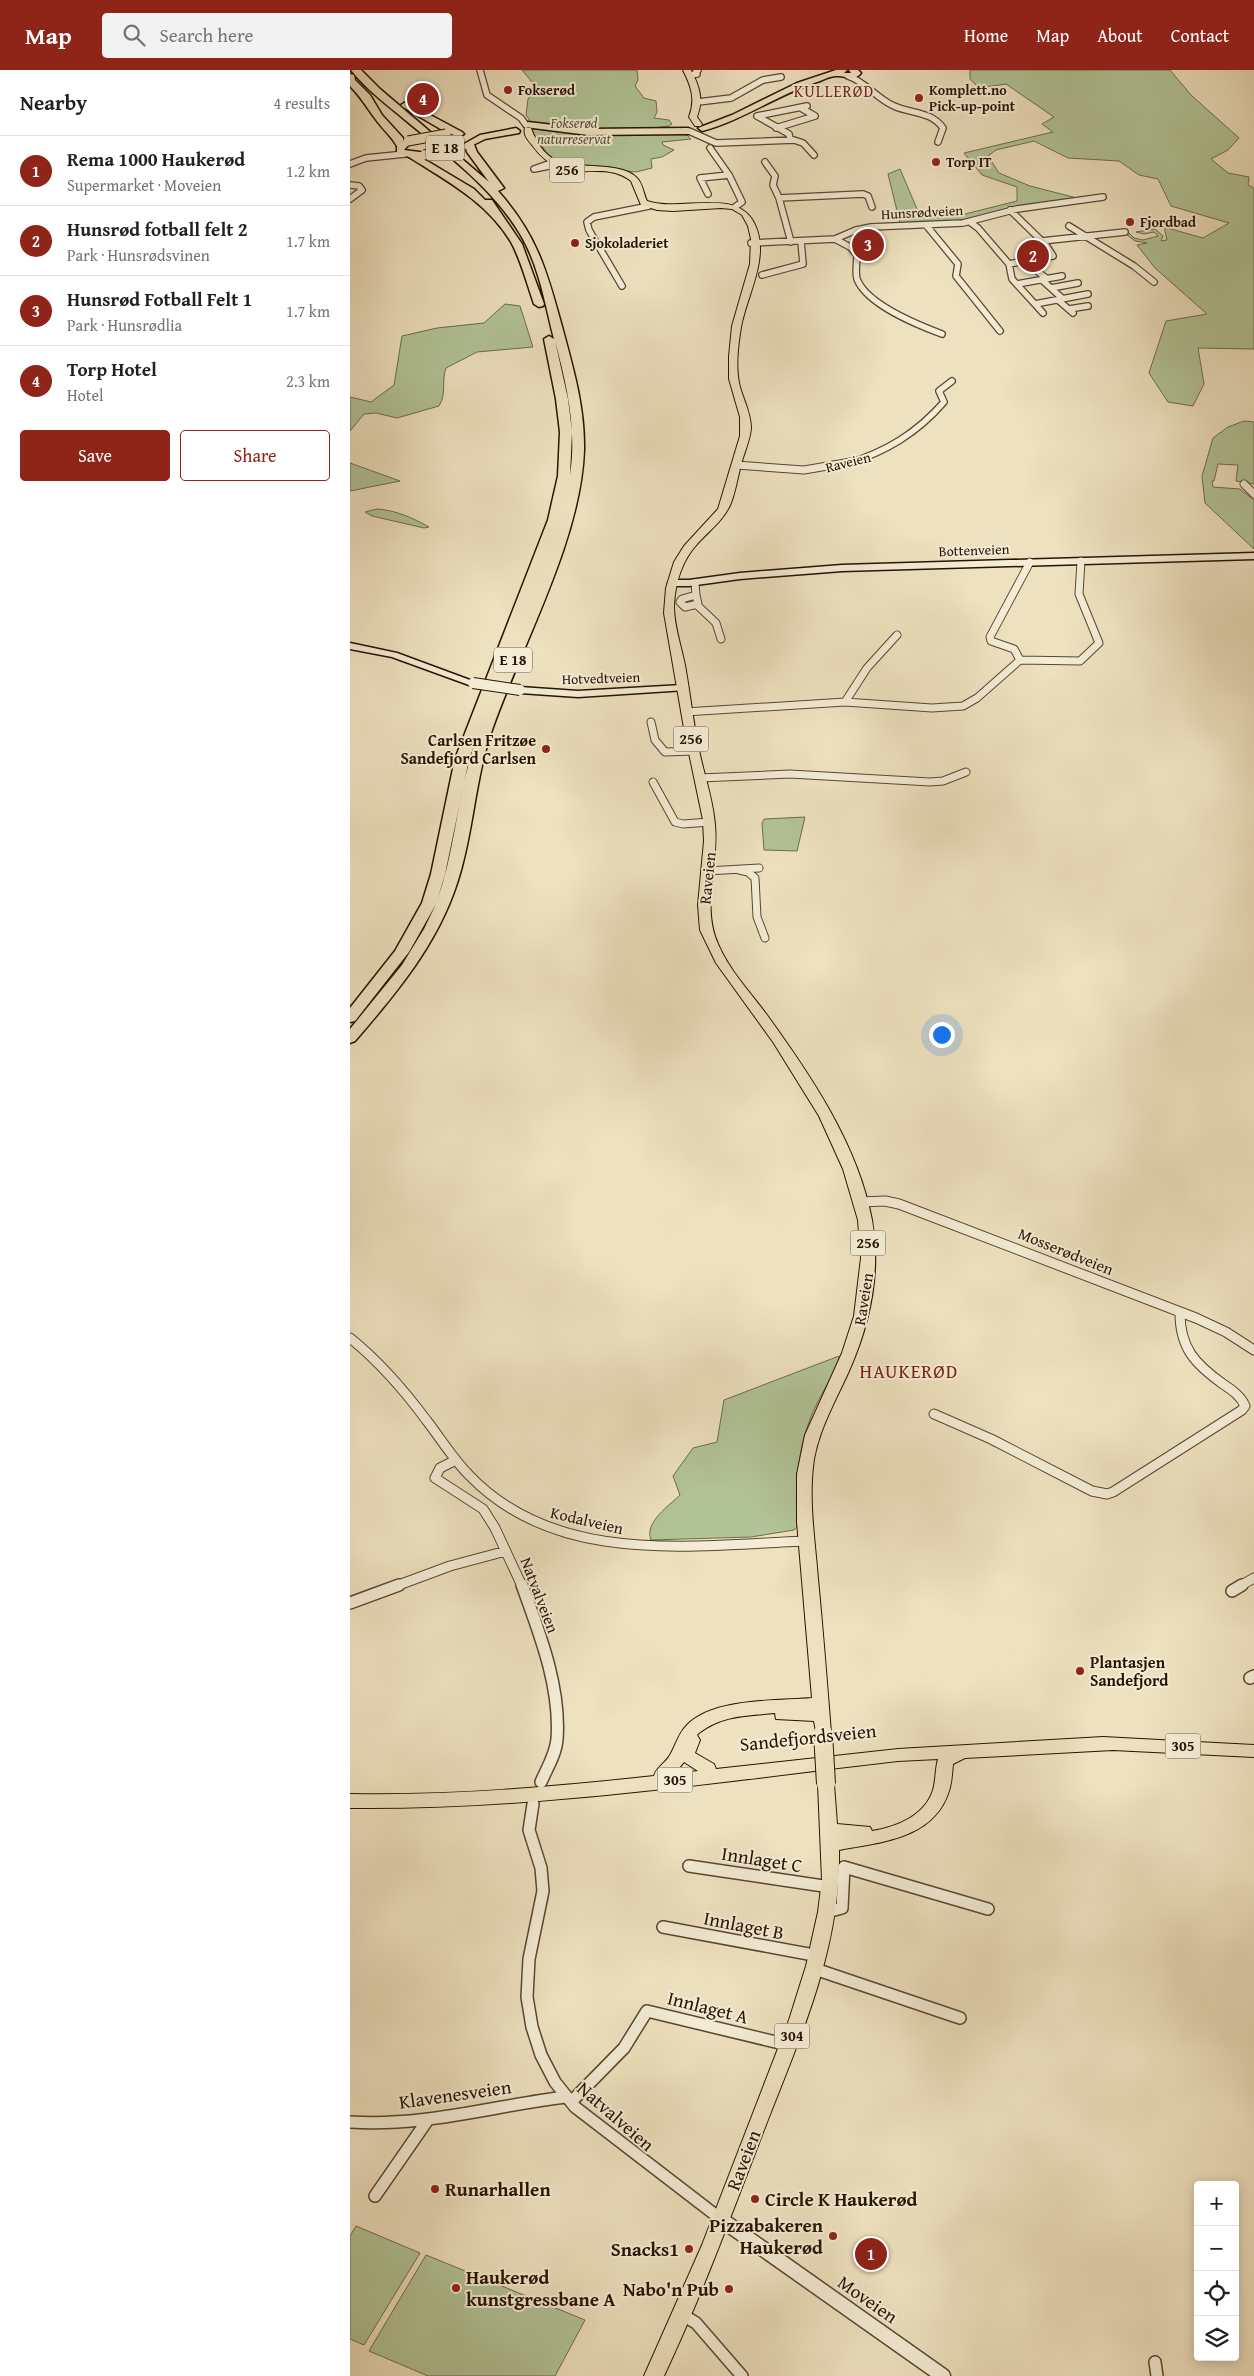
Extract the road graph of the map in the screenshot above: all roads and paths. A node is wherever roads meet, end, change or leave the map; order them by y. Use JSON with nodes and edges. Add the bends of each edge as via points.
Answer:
{"nodes":[{"id":1,"x":480,"y":70,"type":"edge"},
{"id":2,"x":698,"y":70,"type":"edge"},
{"id":3,"x":354,"y":73,"type":"edge"},
{"id":4,"x":689,"y":73,"type":"edge"},
{"id":5,"x":850,"y":73,"type":"edge"},
{"id":6,"x":781,"y":76,"type":"dead end"},
{"id":7,"x":698,"y":104,"type":"junction"},
{"id":8,"x":700,"y":126,"type":"junction"},
{"id":9,"x":521,"y":127,"type":"junction"},
{"id":10,"x":686,"y":128,"type":"junction"},
{"id":11,"x":776,"y":128,"type":"junction"},
{"id":12,"x":461,"y":134,"type":"junction"},
{"id":13,"x":790,"y":139,"type":"junction"},
{"id":14,"x":707,"y":140,"type":"junction"},
{"id":15,"x":938,"y":142,"type":"dead end"},
{"id":16,"x":468,"y":145,"type":"junction"},
{"id":17,"x":710,"y":148,"type":"dead end"},
{"id":18,"x":405,"y":149,"type":"junction"},
{"id":19,"x":814,"y":154,"type":"dead end"},
{"id":20,"x":765,"y":162,"type":"dead end"},
{"id":21,"x":350,"y":164,"type":"edge"},
{"id":22,"x":729,"y":176,"type":"junction"},
{"id":23,"x":350,"y":185,"type":"edge"},
{"id":24,"x":708,"y":194,"type":"dead end"},
{"id":25,"x":1103,"y":197,"type":"dead end"},
{"id":26,"x":779,"y":198,"type":"junction"},
{"id":27,"x":350,"y":199,"type":"edge"},
{"id":28,"x":649,"y":206,"type":"junction"},
{"id":29,"x":735,"y":207,"type":"junction"},
{"id":30,"x":872,"y":207,"type":"dead end"},
{"id":31,"x":1010,"y":210,"type":"junction"},
{"id":32,"x":499,"y":216,"type":"junction"},
{"id":33,"x":970,"y":222,"type":"junction"},
{"id":34,"x":926,"y":225,"type":"junction"},
{"id":35,"x":1070,"y":226,"type":"dead end"},
{"id":36,"x":1125,"y":232,"type":"dead end"},
{"id":37,"x":525,"y":234,"type":"junction"},
{"id":38,"x":1082,"y":236,"type":"junction"},
{"id":39,"x":835,"y":239,"type":"junction"},
{"id":40,"x":1042,"y":241,"type":"junction"},
{"id":41,"x":791,"y":242,"type":"junction"},
{"id":42,"x":800,"y":242,"type":"junction"},
{"id":43,"x":753,"y":243,"type":"junction"},
{"id":44,"x":1026,"y":262,"type":"junction"},
{"id":45,"x":1009,"y":264,"type":"junction"},
{"id":46,"x":762,"y":275,"type":"dead end"},
{"id":47,"x":1062,"y":276,"type":"dead end"},
{"id":48,"x":1044,"y":280,"type":"junction"},
{"id":49,"x":1154,"y":282,"type":"dead end"},
{"id":50,"x":1078,"y":283,"type":"dead end"},
{"id":51,"x":1017,"y":284,"type":"junction"},
{"id":52,"x":622,"y":286,"type":"dead end"},
{"id":53,"x":1051,"y":288,"type":"junction"},
{"id":54,"x":1088,"y":294,"type":"dead end"},
{"id":55,"x":1060,"y":299,"type":"junction"},
{"id":56,"x":1035,"y":304,"type":"junction"},
{"id":57,"x":1088,"y":306,"type":"dead end"},
{"id":58,"x":1043,"y":312,"type":"dead end"},
{"id":59,"x":986,"y":313,"type":"junction"},
{"id":60,"x":976,"y":314,"type":"dead end"},
{"id":61,"x":915,"y":316,"type":"dead end"},
{"id":62,"x":906,"y":318,"type":"junction"},
{"id":63,"x":1000,"y":331,"type":"dead end"},
{"id":64,"x":942,"y":334,"type":"dead end"},
{"id":65,"x":952,"y":381,"type":"dead end"},
{"id":66,"x":736,"y":465,"type":"junction"},
{"id":67,"x":1244,"y":484,"type":"dead end"},
{"id":68,"x":1254,"y":494,"type":"edge"},
{"id":69,"x":1254,"y":556,"type":"edge"},
{"id":70,"x":1082,"y":561,"type":"junction"},
{"id":71,"x":1030,"y":562,"type":"junction"},
{"id":72,"x":673,"y":583,"type":"junction"},
{"id":73,"x":695,"y":583,"type":"junction"},
{"id":74,"x":696,"y":595,"type":"junction"},
{"id":75,"x":697,"y":605,"type":"junction"},
{"id":76,"x":897,"y":635,"type":"dead end"},
{"id":77,"x":721,"y":639,"type":"dead end"},
{"id":78,"x":350,"y":646,"type":"edge"},
{"id":79,"x":1020,"y":660,"type":"junction"},
{"id":80,"x":682,"y":688,"type":"junction"},
{"id":81,"x":845,"y":702,"type":"junction"},
{"id":82,"x":685,"y":712,"type":"junction"},
{"id":83,"x":651,"y":722,"type":"dead end"},
{"id":84,"x":694,"y":751,"type":"junction"},
{"id":85,"x":966,"y":772,"type":"dead end"},
{"id":86,"x":700,"y":778,"type":"junction"},
{"id":87,"x":653,"y":782,"type":"dead end"},
{"id":88,"x":710,"y":822,"type":"junction"},
{"id":89,"x":759,"y":868,"type":"dead end"},
{"id":90,"x":739,"y":870,"type":"junction"},
{"id":91,"x":707,"y":871,"type":"junction"},
{"id":92,"x":765,"y":938,"type":"dead end"},
{"id":93,"x":350,"y":1018,"type":"edge"},
{"id":94,"x":350,"y":1038,"type":"edge"},
{"id":95,"x":861,"y":1202,"type":"junction"},
{"id":96,"x":1180,"y":1313,"type":"junction"},
{"id":97,"x":350,"y":1338,"type":"edge"},
{"id":98,"x":1254,"y":1350,"type":"edge"},
{"id":99,"x":934,"y":1414,"type":"dead end"},
{"id":100,"x":456,"y":1460,"type":"junction"},
{"id":101,"x":806,"y":1541,"type":"junction"},
{"id":102,"x":506,"y":1551,"type":"junction"},
{"id":103,"x":1254,"y":1578,"type":"edge"},
{"id":104,"x":1232,"y":1591,"type":"dead end"},
{"id":105,"x":350,"y":1604,"type":"edge"},
{"id":106,"x":821,"y":1709,"type":"junction"},
{"id":107,"x":1111,"y":1744,"type":"junction"},
{"id":108,"x":968,"y":1750,"type":"junction"},
{"id":109,"x":1254,"y":1751,"type":"edge"},
{"id":110,"x":898,"y":1756,"type":"junction"},
{"id":111,"x":708,"y":1769,"type":"junction"},
{"id":112,"x":662,"y":1775,"type":"junction"},
{"id":113,"x":541,"y":1782,"type":"dead end"},
{"id":114,"x":512,"y":1796,"type":"junction"},
{"id":115,"x":350,"y":1801,"type":"edge"},
{"id":116,"x":533,"y":1804,"type":"dead end"},
{"id":117,"x":830,"y":1838,"type":"junction"},
{"id":118,"x":688,"y":1866,"type":"dead end"},
{"id":119,"x":830,"y":1887,"type":"junction"},
{"id":120,"x":988,"y":1909,"type":"dead end"},
{"id":121,"x":827,"y":1912,"type":"junction"},
{"id":122,"x":663,"y":1927,"type":"dead end"},
{"id":123,"x":817,"y":1963,"type":"junction"},
{"id":124,"x":960,"y":2018,"type":"dead end"},
{"id":125,"x":788,"y":2045,"type":"junction"},
{"id":126,"x":568,"y":2099,"type":"junction"},
{"id":127,"x":428,"y":2120,"type":"junction"},
{"id":128,"x":350,"y":2122,"type":"edge"},
{"id":129,"x":375,"y":2196,"type":"dead end"},
{"id":130,"x":722,"y":2220,"type":"junction"},
{"id":131,"x":683,"y":2315,"type":"junction"},
{"id":132,"x":1155,"y":2362,"type":"dead end"},
{"id":133,"x":938,"y":2374,"type":"edge"},
{"id":134,"x":654,"y":2376,"type":"edge"},
{"id":135,"x":742,"y":2376,"type":"edge"},
{"id":136,"x":1157,"y":2376,"type":"edge"}],
"edges":[{"from":1,"to":9,"type":"street","via":[[487,95]]},
{"from":2,"to":4,"type":"street","via":[[697,74]]},
{"from":3,"to":12,"type":"highway","via":[[447,129]]},
{"from":3,"to":18,"type":"highway","via":[[350,81],[367,97]]},
{"from":3,"to":32,"type":"highway","number":"E 18","via":[[463,176]]},
{"from":3,"to":37,"type":"highway","number":"E 18","via":[[488,187]]},
{"from":4,"to":7,"type":"main road"},
{"from":5,"to":8,"type":"highway","number":"E 18","via":[[800,85],[728,120]]},
{"from":5,"to":15,"type":"street","via":[[892,105],[936,120],[942,128]]},
{"from":6,"to":7,"type":"street","via":[[763,80],[731,98]]},
{"from":7,"to":8,"type":"main road","via":[[693,117]]},
{"from":7,"to":10,"type":"main road"},
{"from":8,"to":10,"type":"highway","number":"E 18"},
{"from":8,"to":14,"type":"street"},
{"from":9,"to":10,"type":"highway","number":"E 18","via":[[588,132]]},
{"from":9,"to":12,"type":"highway","number":"E 18"},
{"from":9,"to":16,"type":"highway","number":"E 18","via":[[483,137]]},
{"from":9,"to":28,"type":"main road","number":"256","via":[[537,159],[571,171],[616,173],[633,178],[639,185],[642,200]]},
{"from":10,"to":14,"type":"street"},
{"from":11,"to":11,"type":"street","via":[[815,116],[804,107],[758,115]]},
{"from":11,"to":13,"type":"street","via":[[789,134]]},
{"from":12,"to":16,"type":"highway","number":"E 18","via":[[471,138]]},
{"from":12,"to":18,"type":"highway","number":"E 18","bridge":true,"via":[[446,134]]},
{"from":13,"to":14,"type":"street","via":[[722,144]]},
{"from":13,"to":19,"type":"street","via":[[802,143]]},
{"from":16,"to":18,"type":"highway","number":"E 18","bridge":true,"via":[[424,155]]},
{"from":16,"to":37,"type":"highway","via":[[527,230]]},
{"from":17,"to":22,"type":"street"},
{"from":18,"to":21,"type":"street"},
{"from":18,"to":32,"type":"highway","number":"E 18","via":[[470,191]]},
{"from":20,"to":26,"type":"street","via":[[775,176],[773,185]]},
{"from":22,"to":24,"type":"street","via":[[700,178]]},
{"from":22,"to":29,"type":"street","via":[[742,202]]},
{"from":23,"to":27,"type":"street","via":[[359,186],[362,190]]},
{"from":25,"to":31,"type":"street","name":"Hunsrødveien"},
{"from":26,"to":30,"type":"street","via":[[863,194],[868,196]]},
{"from":26,"to":41,"type":"street"},
{"from":28,"to":29,"type":"main road","via":[[671,210],[712,205]]},
{"from":28,"to":52,"type":"street","via":[[594,217],[587,222]]},
{"from":29,"to":43,"type":"main road","name":"Raveien","number":"256","via":[[746,212]]},
{"from":31,"to":33,"type":"street","name":"Hunsrødveien"},
{"from":31,"to":40,"type":"street"},
{"from":32,"to":93,"type":"highway","number":"E 18","via":[[528,269],[557,373],[566,432],[561,490],[546,543],[462,759],[429,903],[402,952]]},
{"from":33,"to":34,"type":"street","name":"Hunsrødveien"},
{"from":33,"to":45,"type":"street"},
{"from":34,"to":39,"type":"street","name":"Hunsrødveien","via":[[865,228]]},
{"from":34,"to":59,"type":"street","via":[[958,264],[956,276]]},
{"from":35,"to":38,"type":"street"},
{"from":36,"to":38,"type":"street"},
{"from":37,"to":94,"type":"highway","number":"E 18","via":[[545,282],[574,398],[578,449],[574,490],[556,551],[476,760],[453,875],[443,904],[413,960]]},
{"from":38,"to":40,"type":"street"},
{"from":38,"to":49,"type":"street"},
{"from":39,"to":42,"type":"street","name":"Hunsrødveien"},
{"from":39,"to":62,"type":"street","via":[[857,255],[856,274],[861,284],[875,298]]},
{"from":40,"to":44,"type":"street","via":[[1053,256]]},
{"from":41,"to":42,"type":"street","name":"Hunsrødveien"},
{"from":41,"to":43,"type":"street","name":"Hunsrødveien"},
{"from":42,"to":46,"type":"street","via":[[803,264]]},
{"from":43,"to":66,"type":"main road","name":"Raveien","number":"256","via":[[752,280],[740,314],[734,351],[735,385],[746,426]]},
{"from":44,"to":45,"type":"street"},
{"from":44,"to":48,"type":"street"},
{"from":45,"to":51,"type":"street","via":[[1011,277]]},
{"from":47,"to":48,"type":"street"},
{"from":48,"to":51,"type":"street"},
{"from":48,"to":53,"type":"street"},
{"from":50,"to":53,"type":"street"},
{"from":51,"to":56,"type":"street"},
{"from":53,"to":55,"type":"street"},
{"from":54,"to":55,"type":"street"},
{"from":55,"to":56,"type":"street"},
{"from":55,"to":57,"type":"street","via":[[1071,311]]},
{"from":56,"to":58,"type":"street"},
{"from":59,"to":60,"type":"street"},
{"from":59,"to":63,"type":"street"},
{"from":61,"to":62,"type":"street"},
{"from":62,"to":64,"type":"street"},
{"from":65,"to":66,"type":"street","name":"Raveien","via":[[939,392],[944,402],[934,416],[872,457],[829,468],[803,470]]},
{"from":66,"to":72,"type":"main road","name":"Raveien","number":"256","via":[[722,512],[685,551]]},
{"from":67,"to":68,"type":"street"},
{"from":69,"to":70,"type":"main road","name":"Bottenveien"},
{"from":70,"to":71,"type":"main road","name":"Bottenveien"},
{"from":70,"to":79,"type":"street","via":[[1079,594],[1099,643],[1080,661]]},
{"from":71,"to":73,"type":"main road","name":"Bottenveien","via":[[823,569]]},
{"from":71,"to":79,"type":"street","via":[[990,637],[995,644],[1014,649]]},
{"from":72,"to":73,"type":"main road","name":"Bottenveien"},
{"from":72,"to":80,"type":"main road","name":"Raveien","number":"256","via":[[669,616]]},
{"from":73,"to":74,"type":"street"},
{"from":74,"to":75,"type":"street"},
{"from":74,"to":75,"type":"street","via":[[680,602],[685,607]]},
{"from":75,"to":77,"type":"street","via":[[716,621]]},
{"from":76,"to":81,"type":"street","via":[[867,668]]},
{"from":78,"to":80,"type":"main road","name":"Hotvedtveien","bridge":true,"via":[[394,655],[473,684],[520,690],[578,694]]},
{"from":79,"to":81,"type":"street","via":[[977,698],[963,706],[932,708]]},
{"from":80,"to":82,"type":"main road","name":"Raveien","number":"256"},
{"from":81,"to":82,"type":"street"},
{"from":82,"to":84,"type":"main road","name":"Raveien","number":"256"},
{"from":83,"to":84,"type":"street","via":[[655,740],[664,752]]},
{"from":84,"to":86,"type":"main road","name":"Raveien","number":"256"},
{"from":85,"to":86,"type":"street","via":[[930,782],[790,774]]},
{"from":86,"to":88,"type":"main road","name":"Raveien","number":"256"},
{"from":87,"to":88,"type":"street","via":[[675,822]]},
{"from":88,"to":91,"type":"main road","name":"Raveien","number":"256"},
{"from":89,"to":90,"type":"street"},
{"from":90,"to":91,"type":"street"},
{"from":90,"to":92,"type":"street","via":[[755,878],[760,931]]},
{"from":91,"to":95,"type":"main road","name":"Raveien","number":"256","via":[[703,910],[710,939],[720,960],[767,1024],[814,1098],[842,1152]]},
{"from":95,"to":96,"type":"street","name":"Mosserødveien","via":[[898,1204]]},
{"from":95,"to":101,"type":"main road","name":"Raveien","number":"256","via":[[868,1249],[866,1295],[854,1344],[810,1444],[805,1475]]},
{"from":96,"to":98,"type":"street","name":"Mosserødveien","via":[[1236,1337]]},
{"from":96,"to":99,"type":"street","via":[[1180,1335],[1184,1345],[1204,1369],[1240,1398],[1244,1406],[1113,1492],[1092,1491]]},
{"from":97,"to":100,"type":"street","name":"Kodalveien","via":[[385,1368]]},
{"from":100,"to":101,"type":"street","name":"Kodalveien","via":[[492,1496],[520,1514],[551,1528],[589,1539],[647,1546]]},
{"from":100,"to":102,"type":"street","name":"Natvalveien","via":[[442,1466],[435,1478],[482,1509]]},
{"from":101,"to":106,"type":"main road","name":"Raveien","number":"256"},
{"from":102,"to":105,"type":"street","via":[[450,1566]]},
{"from":102,"to":113,"type":"street","name":"Natvalveien","via":[[541,1639],[557,1718],[557,1739]]},
{"from":103,"to":104,"type":"street"},
{"from":106,"to":111,"type":"main road","number":"305","via":[[714,1720],[696,1733],[687,1755]]},
{"from":106,"to":112,"type":"main road","number":"305","via":[[729,1712],[706,1719],[685,1739],[676,1761]]},
{"from":106,"to":117,"type":"main road","name":"Raveien","bridge":true},
{"from":107,"to":108,"type":"main road","name":"Sandefjordsveien","number":"305"},
{"from":107,"to":109,"type":"main road","name":"Sandefjordsveien","number":"305"},
{"from":107,"to":111,"type":"main road","name":"Sandefjordsveien","number":"305","via":[[1049,1740],[944,1746]]},
{"from":108,"to":110,"type":"main road","name":"Sandefjordsveien","number":"305"},
{"from":108,"to":117,"type":"main road","number":"305","via":[[946,1760],[942,1792],[934,1808],[921,1821],[894,1834]]},
{"from":110,"to":114,"type":"main road","name":"Sandefjordsveien","number":"305"},
{"from":110,"to":117,"type":"main road","number":"305","via":[[922,1759],[934,1769],[937,1781],[930,1804],[911,1821],[885,1830]]},
{"from":111,"to":112,"type":"main road","name":"Sandefjordsveien","number":"305"},
{"from":112,"to":114,"type":"main road","name":"Sandefjordsveien","number":"305"},
{"from":114,"to":115,"type":"main road","name":"Sandefjordsveien","number":"305","via":[[424,1802]]},
{"from":116,"to":126,"type":"street","name":"Natvalveien","via":[[528,1819],[528,1835],[543,1874],[543,1892],[529,1958],[527,2002],[536,2044]]},
{"from":117,"to":119,"type":"main road","name":"Raveien","number":"304"},
{"from":118,"to":119,"type":"street","name":"Innlaget C"},
{"from":119,"to":121,"type":"main road","name":"Raveien","number":"304"},
{"from":120,"to":121,"type":"street","via":[[844,1867],[842,1908]]},
{"from":121,"to":123,"type":"main road","name":"Raveien","number":"304"},
{"from":122,"to":123,"type":"street","name":"Innlaget B"},
{"from":123,"to":124,"type":"street"},
{"from":123,"to":125,"type":"main road","name":"Raveien","number":"304"},
{"from":125,"to":126,"type":"street","name":"Innlaget A","via":[[647,2011],[624,2048]]},
{"from":125,"to":130,"type":"main road","name":"Raveien","number":"304"},
{"from":126,"to":127,"type":"street","name":"Klavenesveien","via":[[542,2099]]},
{"from":126,"to":130,"type":"street","name":"Natvalveien","via":[[644,2164]]},
{"from":127,"to":128,"type":"street","name":"Klavenesveien"},
{"from":127,"to":129,"type":"street"},
{"from":130,"to":131,"type":"main road","name":"Raveien","number":"304"},
{"from":130,"to":133,"type":"street","name":"Moveien"},
{"from":131,"to":134,"type":"main road","name":"Raveien","number":"304"},
{"from":131,"to":135,"type":"street","via":[[696,2323]]},
{"from":132,"to":136,"type":"street"}]}
